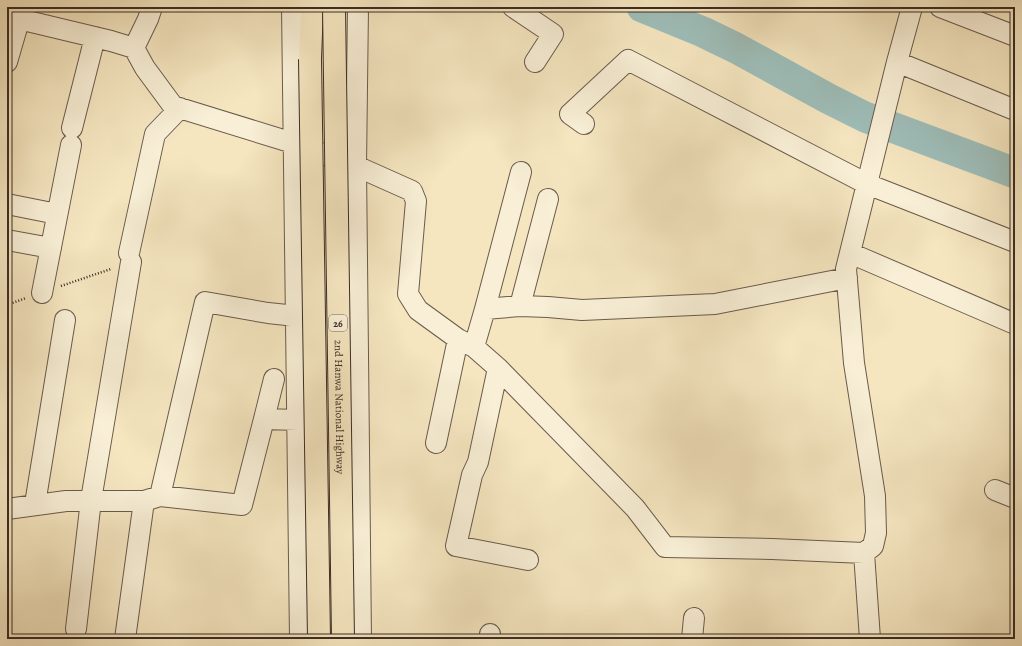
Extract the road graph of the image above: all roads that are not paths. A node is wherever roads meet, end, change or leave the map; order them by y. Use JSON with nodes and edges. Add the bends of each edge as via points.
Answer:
{"nodes":[{"id":1,"x":152,"y":7,"type":"edge"},
{"id":2,"x":292,"y":7,"type":"edge"},
{"id":3,"x":312,"y":7,"type":"edge"},
{"id":4,"x":334,"y":7,"type":"edge"},
{"id":5,"x":358,"y":7,"type":"edge"},
{"id":6,"x":513,"y":7,"type":"edge"},
{"id":7,"x":912,"y":7,"type":"edge"},
{"id":8,"x":940,"y":7,"type":"edge"},
{"id":9,"x":16,"y":15,"type":"edge"},
{"id":10,"x":1015,"y":36,"type":"edge"},
{"id":11,"x":95,"y":38,"type":"junction"},
{"id":12,"x":134,"y":48,"type":"junction"},
{"id":13,"x":7,"y":62,"type":"edge"},
{"id":14,"x":535,"y":62,"type":"dead end"},
{"id":15,"x":897,"y":62,"type":"junction"},
{"id":16,"x":180,"y":108,"type":"junction"},
{"id":17,"x":1015,"y":110,"type":"edge"},
{"id":18,"x":584,"y":124,"type":"dead end"},
{"id":19,"x":293,"y":142,"type":"junction"},
{"id":20,"x":356,"y":166,"type":"junction"},
{"id":21,"x":521,"y":172,"type":"dead end"},
{"id":22,"x":867,"y":184,"type":"junction"},
{"id":23,"x":548,"y":199,"type":"dead end"},
{"id":24,"x":7,"y":204,"type":"edge"},
{"id":25,"x":57,"y":214,"type":"junction"},
{"id":26,"x":7,"y":240,"type":"edge"},
{"id":27,"x":1015,"y":242,"type":"edge"},
{"id":28,"x":51,"y":248,"type":"junction"},
{"id":29,"x":850,"y":253,"type":"junction"},
{"id":30,"x":847,"y":278,"type":"junction"},
{"id":31,"x":42,"y":293,"type":"road end"},
{"id":32,"x":520,"y":306,"type":"junction"},
{"id":33,"x":485,"y":309,"type":"junction"},
{"id":34,"x":296,"y":316,"type":"junction"},
{"id":35,"x":65,"y":320,"type":"dead end"},
{"id":36,"x":1015,"y":324,"type":"edge"},
{"id":37,"x":466,"y":343,"type":"junction"},
{"id":38,"x":498,"y":368,"type":"junction"},
{"id":39,"x":274,"y":379,"type":"dead end"},
{"id":40,"x":264,"y":419,"type":"junction"},
{"id":41,"x":298,"y":420,"type":"junction"},
{"id":42,"x":436,"y":443,"type":"dead end"},
{"id":43,"x":995,"y":490,"type":"dead end"},
{"id":44,"x":1015,"y":498,"type":"edge"},
{"id":45,"x":152,"y":499,"type":"junction"},
{"id":46,"x":91,"y":500,"type":"junction"},
{"id":47,"x":35,"y":504,"type":"junction"},
{"id":48,"x":7,"y":509,"type":"edge"},
{"id":49,"x":864,"y":552,"type":"junction"},
{"id":50,"x":528,"y":560,"type":"dead end"},
{"id":51,"x":694,"y":618,"type":"dead end"},
{"id":52,"x":76,"y":629,"type":"dead end"},
{"id":53,"x":125,"y":639,"type":"edge"},
{"id":54,"x":300,"y":639,"type":"edge"},
{"id":55,"x":319,"y":639,"type":"edge"},
{"id":56,"x":343,"y":639,"type":"edge"},
{"id":57,"x":361,"y":639,"type":"edge"},
{"id":58,"x":692,"y":639,"type":"edge"},
{"id":59,"x":870,"y":639,"type":"edge"}],
"edges":[{"from":1,"to":12,"type":"street"},
{"from":2,"to":19,"type":"street"},
{"from":3,"to":55,"type":"highway","number":"26","bridge":true,"via":[[310,59]]},
{"from":4,"to":56,"type":"highway","name":"2nd Hanwa National Highway","number":"26","bridge":true},
{"from":5,"to":20,"type":"street"},
{"from":6,"to":14,"type":"street","via":[[553,34]]},
{"from":7,"to":15,"type":"street"},
{"from":8,"to":10,"type":"street"},
{"from":9,"to":11,"type":"street"},
{"from":9,"to":13,"type":"street"},
{"from":11,"to":12,"type":"street"},
{"from":11,"to":25,"type":"street"},
{"from":12,"to":16,"type":"street","via":[[145,68],[173,106]]},
{"from":15,"to":17,"type":"street"},
{"from":15,"to":22,"type":"street"},
{"from":16,"to":19,"type":"street"},
{"from":16,"to":46,"type":"street","via":[[155,134],[130,258]]},
{"from":18,"to":22,"type":"street","via":[[570,114],[628,60]]},
{"from":19,"to":20,"type":"street"},
{"from":19,"to":34,"type":"street"},
{"from":20,"to":37,"type":"street","via":[[412,191],[416,201],[408,294],[418,310]]},
{"from":20,"to":57,"type":"street"},
{"from":21,"to":33,"type":"street"},
{"from":22,"to":27,"type":"street"},
{"from":22,"to":29,"type":"street"},
{"from":23,"to":32,"type":"street"},
{"from":24,"to":25,"type":"street"},
{"from":25,"to":28,"type":"street"},
{"from":26,"to":28,"type":"street"},
{"from":28,"to":31,"type":"street"},
{"from":29,"to":30,"type":"street","via":[[846,268]]},
{"from":29,"to":36,"type":"street"},
{"from":30,"to":32,"type":"street","via":[[715,304],[582,310]]},
{"from":30,"to":49,"type":"street","via":[[854,363],[875,496],[876,533],[873,546]]},
{"from":32,"to":33,"type":"street"},
{"from":33,"to":37,"type":"street"},
{"from":34,"to":41,"type":"street"},
{"from":34,"to":45,"type":"street","via":[[268,314],[205,302]]},
{"from":35,"to":47,"type":"street"},
{"from":37,"to":38,"type":"street"},
{"from":37,"to":42,"type":"street"},
{"from":38,"to":49,"type":"street","via":[[635,508],[665,547]]},
{"from":38,"to":50,"type":"street","via":[[478,462],[472,475],[456,546]]},
{"from":39,"to":40,"type":"street"},
{"from":40,"to":41,"type":"street"},
{"from":40,"to":45,"type":"street","via":[[242,506]]},
{"from":41,"to":54,"type":"street"},
{"from":43,"to":44,"type":"street"},
{"from":45,"to":46,"type":"street"},
{"from":45,"to":53,"type":"street"},
{"from":46,"to":47,"type":"street"},
{"from":46,"to":52,"type":"street"},
{"from":47,"to":48,"type":"street"},
{"from":49,"to":59,"type":"street"},
{"from":51,"to":58,"type":"street"}]}
